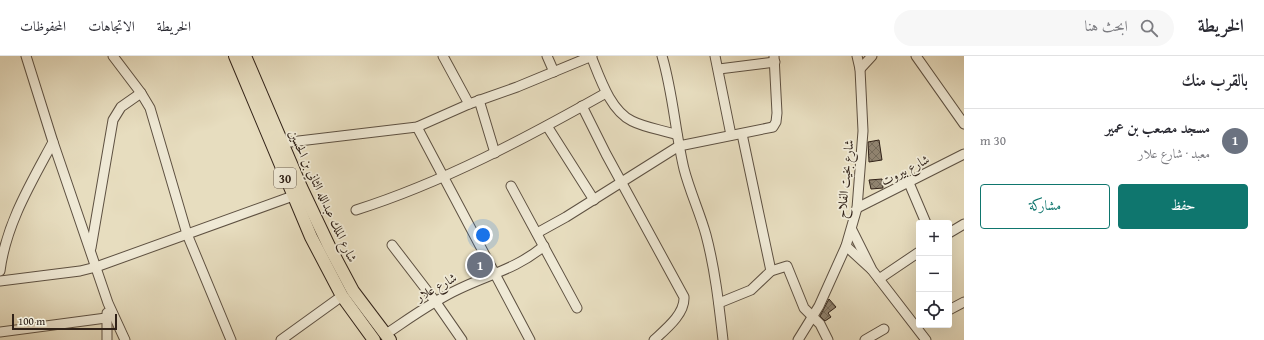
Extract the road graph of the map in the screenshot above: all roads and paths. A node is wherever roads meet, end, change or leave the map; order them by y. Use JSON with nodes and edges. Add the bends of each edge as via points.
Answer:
{"nodes":[{"id":1,"x":26,"y":56,"type":"edge"},
{"id":2,"x":113,"y":56,"type":"edge"},
{"id":3,"x":243,"y":56,"type":"edge"},
{"id":4,"x":442,"y":56,"type":"edge"},
{"id":5,"x":547,"y":56,"type":"edge"},
{"id":6,"x":592,"y":56,"type":"edge"},
{"id":7,"x":662,"y":56,"type":"edge"},
{"id":8,"x":715,"y":56,"type":"edge"},
{"id":9,"x":857,"y":56,"type":"edge"},
{"id":10,"x":872,"y":56,"type":"edge"},
{"id":11,"x":918,"y":57,"type":"edge"},
{"id":12,"x":774,"y":59,"type":"edge"},
{"id":13,"x":719,"y":69,"type":"junction"},
{"id":14,"x":860,"y":69,"type":"junction"},
{"id":15,"x":554,"y":72,"type":"junction"},
{"id":16,"x":142,"y":93,"type":"junction"},
{"id":17,"x":606,"y":93,"type":"junction"},
{"id":18,"x":479,"y":100,"type":"junction"},
{"id":19,"x":469,"y":104,"type":"junction"},
{"id":20,"x":582,"y":106,"type":"junction"},
{"id":21,"x":964,"y":124,"type":"edge"},
{"id":22,"x":270,"y":126,"type":"junction"},
{"id":23,"x":547,"y":126,"type":"junction"},
{"id":24,"x":417,"y":127,"type":"junction"},
{"id":25,"x":742,"y":134,"type":"junction"},
{"id":26,"x":677,"y":135,"type":"junction"},
{"id":27,"x":731,"y":135,"type":"junction"},
{"id":28,"x":53,"y":142,"type":"junction"},
{"id":29,"x":282,"y":144,"type":"junction"},
{"id":30,"x":679,"y":146,"type":"junction"},
{"id":31,"x":495,"y":153,"type":"junction"},
{"id":32,"x":964,"y":154,"type":"edge"},
{"id":33,"x":443,"y":177,"type":"junction"},
{"id":34,"x":622,"y":182,"type":"junction"},
{"id":35,"x":909,"y":183,"type":"junction"},
{"id":36,"x":511,"y":186,"type":"dead end"},
{"id":37,"x":293,"y":196,"type":"junction"},
{"id":38,"x":594,"y":200,"type":"junction"},
{"id":39,"x":857,"y":208,"type":"junction"},
{"id":40,"x":356,"y":210,"type":"dead end"},
{"id":41,"x":925,"y":220,"type":"edge"},
{"id":42,"x":964,"y":224,"type":"edge"},
{"id":43,"x":852,"y":230,"type":"junction"},
{"id":44,"x":952,"y":232,"type":"edge"},
{"id":45,"x":537,"y":233,"type":"junction"},
{"id":46,"x":187,"y":234,"type":"junction"},
{"id":47,"x":392,"y":245,"type":"dead end"},
{"id":48,"x":544,"y":246,"type":"junction"},
{"id":49,"x":846,"y":246,"type":"junction"},
{"id":50,"x":91,"y":250,"type":"junction"},
{"id":51,"x":916,"y":254,"type":"edge"},
{"id":52,"x":96,"y":267,"type":"junction"},
{"id":53,"x":872,"y":270,"type":"junction"},
{"id":54,"x":0,"y":271,"type":"edge"},
{"id":55,"x":771,"y":272,"type":"junction"},
{"id":56,"x":494,"y":274,"type":"junction"},
{"id":57,"x":878,"y":279,"type":"junction"},
{"id":58,"x":0,"y":282,"type":"edge"},
{"id":59,"x":342,"y":296,"type":"junction"},
{"id":60,"x":435,"y":301,"type":"junction"},
{"id":61,"x":964,"y":302,"type":"edge"},
{"id":62,"x":719,"y":303,"type":"junction"},
{"id":63,"x":108,"y":304,"type":"junction"},
{"id":64,"x":577,"y":308,"type":"dead end"},
{"id":65,"x":952,"y":308,"type":"edge"},
{"id":66,"x":813,"y":317,"type":"junction"},
{"id":67,"x":106,"y":318,"type":"junction"},
{"id":68,"x":916,"y":321,"type":"edge"},
{"id":69,"x":921,"y":328,"type":"edge"},
{"id":70,"x":884,"y":329,"type":"dead end"},
{"id":71,"x":0,"y":334,"type":"edge"},
{"id":72,"x":388,"y":337,"type":"edge"},
{"id":73,"x":1,"y":340,"type":"edge"},
{"id":74,"x":107,"y":340,"type":"edge"},
{"id":75,"x":125,"y":340,"type":"edge"},
{"id":76,"x":231,"y":340,"type":"edge"},
{"id":77,"x":281,"y":340,"type":"edge"},
{"id":78,"x":374,"y":340,"type":"edge"},
{"id":79,"x":462,"y":340,"type":"edge"},
{"id":80,"x":530,"y":340,"type":"edge"},
{"id":81,"x":654,"y":340,"type":"edge"},
{"id":82,"x":723,"y":340,"type":"edge"},
{"id":83,"x":798,"y":340,"type":"edge"},
{"id":84,"x":828,"y":340,"type":"edge"},
{"id":85,"x":865,"y":340,"type":"edge"},
{"id":86,"x":926,"y":340,"type":"edge"}],
"edges":[{"from":1,"to":28,"type":"street"},
{"from":2,"to":16,"type":"street"},
{"from":3,"to":22,"type":"main road","name":"شارع الملك عبدالله الثاني بن الحسين","number":"30"},
{"from":4,"to":19,"type":"street"},
{"from":5,"to":15,"type":"street"},
{"from":6,"to":15,"type":"street"},
{"from":6,"to":17,"type":"street"},
{"from":7,"to":26,"type":"street","via":[[669,81]]},
{"from":8,"to":13,"type":"street"},
{"from":9,"to":14,"type":"street","name":"شارع بخيت الفلاح"},
{"from":10,"to":14,"type":"street"},
{"from":11,"to":21,"type":"street"},
{"from":12,"to":13,"type":"street"},
{"from":12,"to":25,"type":"street","via":[[776,122],[768,129]]},
{"from":13,"to":27,"type":"street"},
{"from":14,"to":39,"type":"street","name":"شارع بخيت الفلاح","via":[[863,131]]},
{"from":15,"to":18,"type":"street"},
{"from":16,"to":46,"type":"street","via":[[156,123]]},
{"from":16,"to":50,"type":"street","via":[[121,107],[113,120]]},
{"from":17,"to":20,"type":"street"},
{"from":17,"to":26,"type":"street","via":[[631,120]]},
{"from":18,"to":19,"type":"street"},
{"from":18,"to":31,"type":"street"},
{"from":19,"to":24,"type":"street"},
{"from":20,"to":23,"type":"street"},
{"from":20,"to":34,"type":"street"},
{"from":22,"to":29,"type":"main road","name":"شارع الملك عبدالله الثاني بن الحسين","number":"30"},
{"from":22,"to":37,"type":"main road","name":"شارع الملك عبدالله الثاني بن الحسين","number":"30"},
{"from":23,"to":31,"type":"street"},
{"from":23,"to":38,"type":"street"},
{"from":24,"to":29,"type":"street"},
{"from":24,"to":33,"type":"street"},
{"from":25,"to":27,"type":"street"},
{"from":25,"to":55,"type":"street"},
{"from":26,"to":30,"type":"street"},
{"from":27,"to":30,"type":"street"},
{"from":28,"to":50,"type":"street"},
{"from":28,"to":54,"type":"street","via":[[10,228]]},
{"from":29,"to":72,"type":"main road","name":"شارع الملك عبدالله الثاني بن الحسين","number":"30","via":[[318,224],[349,284]]},
{"from":30,"to":34,"type":"street"},
{"from":30,"to":62,"type":"street","via":[[687,180],[706,234]]},
{"from":31,"to":33,"type":"street"},
{"from":32,"to":35,"type":"street","name":"شارع بيروت"},
{"from":33,"to":40,"type":"street"},
{"from":33,"to":56,"type":"street"},
{"from":34,"to":38,"type":"street"},
{"from":34,"to":81,"type":"street","via":[[684,297],[678,316]]},
{"from":35,"to":39,"type":"street","name":"شارع بيروت"},
{"from":35,"to":41,"type":"street"},
{"from":36,"to":45,"type":"street"},
{"from":37,"to":46,"type":"street"},
{"from":37,"to":59,"type":"main road","name":"شارع الملك عبدالله الثاني بن الحسين","number":"30","via":[[317,250]]},
{"from":38,"to":45,"type":"street"},
{"from":39,"to":43,"type":"street","name":"شارع بخيت الفلاح"},
{"from":42,"to":44,"type":"street"},
{"from":43,"to":49,"type":"street","name":"شارع بخيت الفلاح"},
{"from":43,"to":53,"type":"street"},
{"from":45,"to":48,"type":"street"},
{"from":46,"to":52,"type":"street"},
{"from":46,"to":76,"type":"street"},
{"from":47,"to":60,"type":"street"},
{"from":48,"to":56,"type":"street","name":"شارع علار","via":[[514,267]]},
{"from":48,"to":64,"type":"street"},
{"from":49,"to":53,"type":"street"},
{"from":49,"to":66,"type":"street","name":"شارع بخيت الفلاح"},
{"from":50,"to":52,"type":"street"},
{"from":51,"to":57,"type":"street"},
{"from":52,"to":58,"type":"street"},
{"from":52,"to":63,"type":"street"},
{"from":53,"to":57,"type":"street"},
{"from":55,"to":62,"type":"street","via":[[751,290]]},
{"from":55,"to":66,"type":"street","via":[[785,266],[789,268],[804,308]]},
{"from":56,"to":60,"type":"street","name":"شارع علار"},
{"from":56,"to":80,"type":"street"},
{"from":57,"to":68,"type":"street"},
{"from":59,"to":77,"type":"street"},
{"from":59,"to":78,"type":"main road","name":"شارع الملك عبدالله الثاني بن الحسين","number":"30"},
{"from":60,"to":72,"type":"street","name":"شارع علار"},
{"from":60,"to":79,"type":"street"},
{"from":61,"to":65,"type":"street"},
{"from":62,"to":82,"type":"street"},
{"from":63,"to":67,"type":"street"},
{"from":63,"to":75,"type":"street"},
{"from":66,"to":83,"type":"street","name":"شارع بخيت الفلاح"},
{"from":66,"to":84,"type":"street","via":[[820,324]]},
{"from":67,"to":71,"type":"street"},
{"from":67,"to":74,"type":"street"},
{"from":69,"to":86,"type":"street"},
{"from":70,"to":85,"type":"street"},
{"from":71,"to":73,"type":"street"}]}
